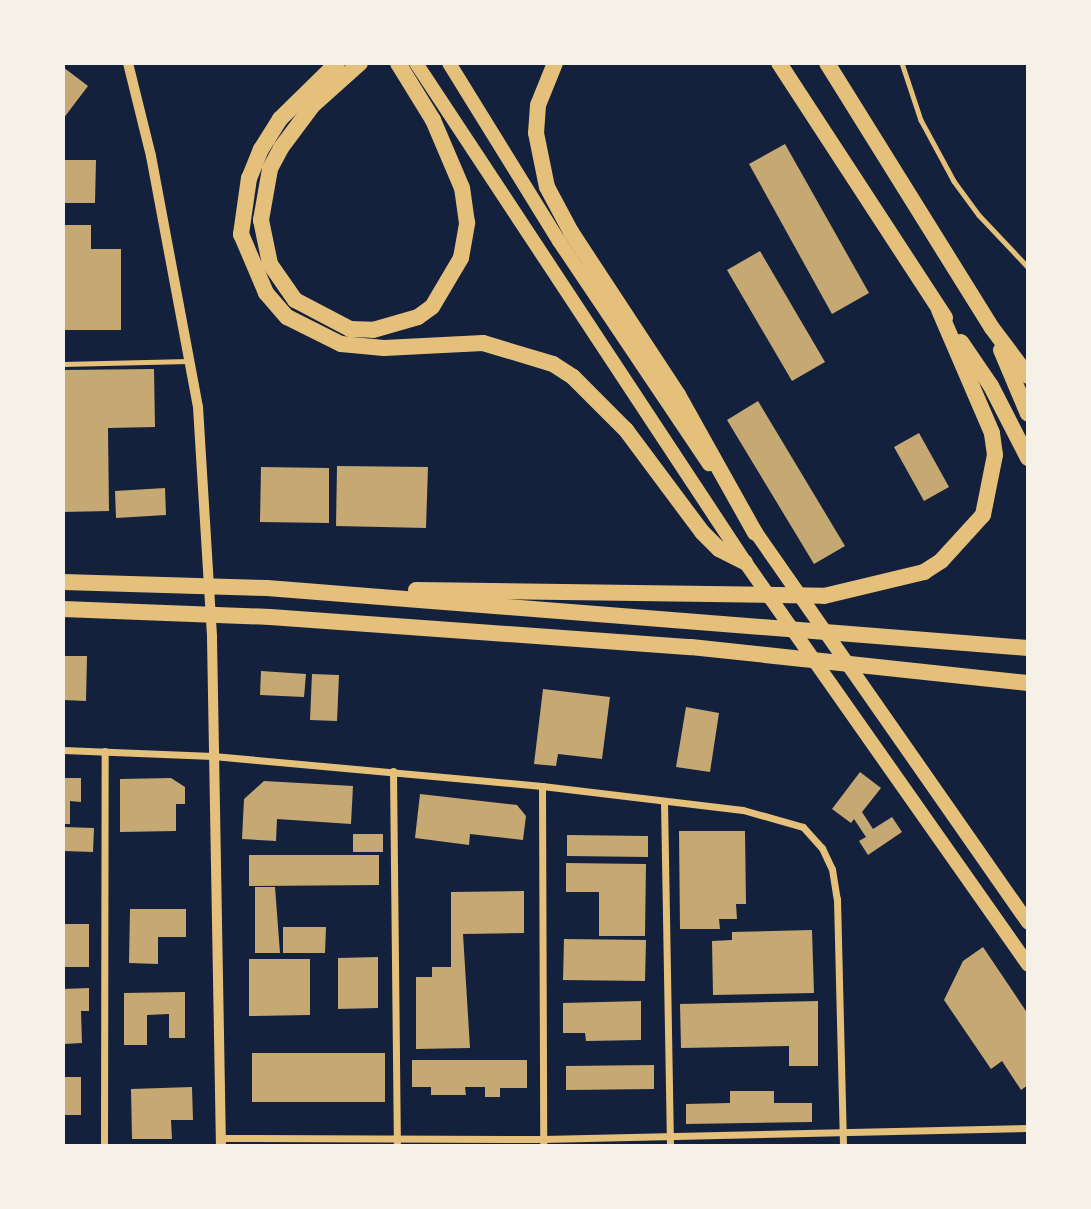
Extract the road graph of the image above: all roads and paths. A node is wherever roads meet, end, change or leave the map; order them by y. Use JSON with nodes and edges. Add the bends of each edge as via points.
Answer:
{"nodes":[{"id":1,"x":128,"y":63,"type":"edge"},
{"id":2,"x":360,"y":63,"type":"edge"},
{"id":3,"x":398,"y":63,"type":"edge"},
{"id":4,"x":416,"y":63,"type":"edge"},
{"id":5,"x":449,"y":63,"type":"edge"},
{"id":6,"x":555,"y":63,"type":"edge"},
{"id":7,"x":779,"y":63,"type":"edge"},
{"id":8,"x":786,"y":63,"type":"edge"},
{"id":9,"x":902,"y":63,"type":"edge"},
{"id":10,"x":828,"y":65,"type":"edge"},
{"id":11,"x":333,"y":72,"type":"edge"},
{"id":12,"x":809,"y":107,"type":"junction"},
{"id":13,"x":1028,"y":267,"type":"edge"},
{"id":14,"x":939,"y":310,"type":"junction"},
{"id":15,"x":992,"y":328,"type":"junction"},
{"id":16,"x":189,"y":361,"type":"junction"},
{"id":17,"x":63,"y":364,"type":"edge"},
{"id":18,"x":1028,"y":376,"type":"edge"},
{"id":19,"x":1028,"y":414,"type":"edge"},
{"id":20,"x":1028,"y":458,"type":"edge"},
{"id":21,"x":755,"y":533,"type":"junction"},
{"id":22,"x":745,"y":562,"type":"junction"},
{"id":23,"x":63,"y":582,"type":"edge"},
{"id":24,"x":267,"y":588,"type":"junction"},
{"id":25,"x":63,"y":610,"type":"edge"},
{"id":26,"x":1028,"y":648,"type":"edge"},
{"id":27,"x":1028,"y":683,"type":"edge"},
{"id":28,"x":63,"y":750,"type":"edge"},
{"id":29,"x":105,"y":751,"type":"junction"},
{"id":30,"x":213,"y":756,"type":"junction"},
{"id":31,"x":393,"y":771,"type":"junction"},
{"id":32,"x":542,"y":786,"type":"junction"},
{"id":33,"x":664,"y":801,"type":"junction"},
{"id":34,"x":1028,"y":923,"type":"edge"},
{"id":35,"x":1028,"y":964,"type":"edge"},
{"id":36,"x":1028,"y":1128,"type":"edge"},
{"id":37,"x":843,"y":1135,"type":"junction"},
{"id":38,"x":670,"y":1136,"type":"junction"},
{"id":39,"x":221,"y":1142,"type":"edge"},
{"id":40,"x":397,"y":1143,"type":"edge"},
{"id":41,"x":543,"y":1143,"type":"edge"},
{"id":42,"x":104,"y":1146,"type":"edge"},
{"id":43,"x":670,"y":1146,"type":"edge"},
{"id":44,"x":843,"y":1146,"type":"edge"}],
"edges":[{"from":1,"to":16,"type":"street","via":[[151,156]]},
{"from":2,"to":11,"type":"highway"},
{"from":3,"to":11,"type":"highway","via":[[433,120],[463,188],[467,223],[461,258],[432,307],[418,317],[373,330],[350,329],[309,311],[270,264],[263,240],[261,220],[270,169]]},
{"from":4,"to":22,"type":"highway"},
{"from":5,"to":21,"type":"highway","via":[[559,241]]},
{"from":6,"to":21,"type":"highway","via":[[538,105],[536,134],[547,187],[570,232],[678,396]]},
{"from":7,"to":12,"type":"highway"},
{"from":8,"to":12,"type":"highway"},
{"from":9,"to":13,"type":"lane","via":[[921,120],[954,181]]},
{"from":10,"to":15,"type":"highway"},
{"from":11,"to":22,"type":"highway","via":[[280,119],[261,149],[243,204],[241,234],[251,265],[280,309],[341,344],[384,348],[483,344],[553,364],[573,377],[626,430],[702,532],[719,549]]},
{"from":12,"to":14,"type":"highway"},
{"from":14,"to":20,"type":"highway","via":[[990,386]]},
{"from":14,"to":24,"type":"highway","via":[[992,433],[994,467],[983,515],[941,561],[924,572],[824,596]]},
{"from":15,"to":18,"type":"highway"},
{"from":15,"to":19,"type":"highway"},
{"from":16,"to":17,"type":"lane"},
{"from":16,"to":30,"type":"street","via":[[198,407],[208,546]]},
{"from":21,"to":34,"type":"highway"},
{"from":22,"to":35,"type":"highway"},
{"from":23,"to":24,"type":"highway"},
{"from":24,"to":26,"type":"highway"},
{"from":25,"to":27,"type":"highway","via":[[270,617],[691,647]]},
{"from":28,"to":29,"type":"street"},
{"from":29,"to":30,"type":"street"},
{"from":29,"to":42,"type":"street"},
{"from":30,"to":31,"type":"street"},
{"from":30,"to":39,"type":"street"},
{"from":31,"to":32,"type":"street"},
{"from":31,"to":40,"type":"street"},
{"from":32,"to":33,"type":"street"},
{"from":32,"to":41,"type":"street"},
{"from":33,"to":37,"type":"street","via":[[777,816],[803,827],[822,848],[837,899]]},
{"from":33,"to":38,"type":"street"},
{"from":36,"to":37,"type":"street"},
{"from":37,"to":38,"type":"street"},
{"from":37,"to":44,"type":"street"},
{"from":38,"to":41,"type":"street"},
{"from":38,"to":43,"type":"street"},
{"from":39,"to":40,"type":"street"},
{"from":40,"to":41,"type":"street"}]}
